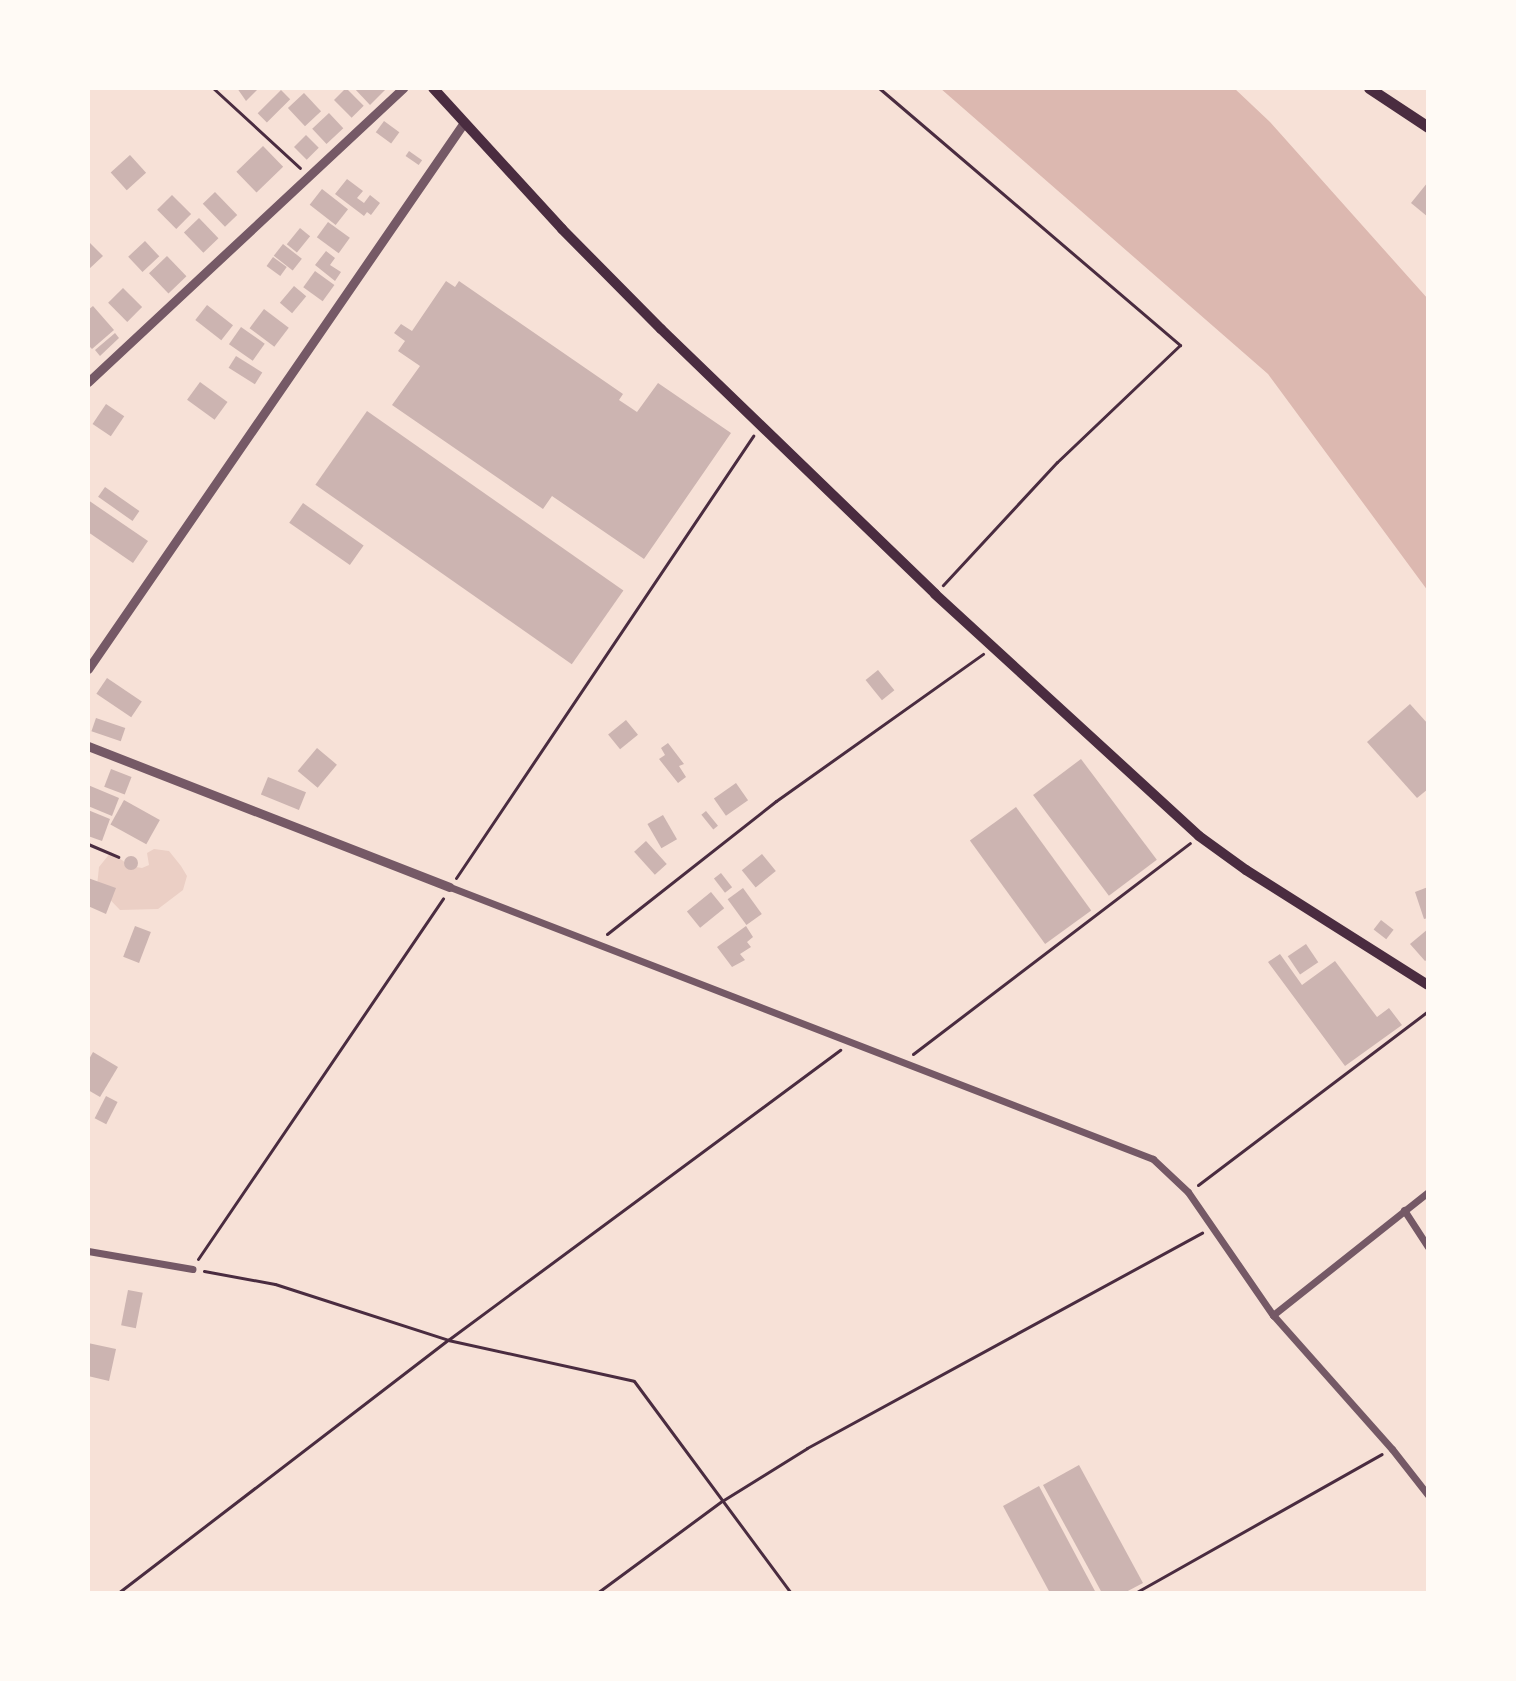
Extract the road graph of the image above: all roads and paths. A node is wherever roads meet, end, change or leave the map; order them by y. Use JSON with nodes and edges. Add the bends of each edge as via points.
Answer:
{"nodes":[{"id":1,"x":213,"y":88,"type":"edge"},
{"id":2,"x":403,"y":88,"type":"edge"},
{"id":3,"x":433,"y":88,"type":"edge"},
{"id":4,"x":879,"y":88,"type":"edge"},
{"id":5,"x":1369,"y":88,"type":"edge"},
{"id":6,"x":463,"y":124,"type":"junction"},
{"id":7,"x":1428,"y":127,"type":"edge"},
{"id":8,"x":308,"y":176,"type":"junction"},
{"id":9,"x":88,"y":382,"type":"edge"},
{"id":10,"x":761,"y":423,"type":"junction"},
{"id":11,"x":935,"y":594,"type":"junction"},
{"id":12,"x":992,"y":648,"type":"junction"},
{"id":13,"x":88,"y":669,"type":"edge"},
{"id":14,"x":88,"y":746,"type":"edge"},
{"id":15,"x":1199,"y":836,"type":"junction"},
{"id":16,"x":88,"y":844,"type":"edge"},
{"id":17,"x":118,"y":857,"type":"dead end"},
{"id":18,"x":450,"y":887,"type":"junction"},
{"id":19,"x":595,"y":943,"type":"junction"},
{"id":20,"x":1428,"y":985,"type":"edge"},
{"id":21,"x":1428,"y":1011,"type":"edge"},
{"id":22,"x":849,"y":1043,"type":"junction"},
{"id":23,"x":903,"y":1061,"type":"junction"},
{"id":24,"x":1188,"y":1192,"type":"junction"},
{"id":25,"x":1428,"y":1192,"type":"edge"},
{"id":26,"x":1404,"y":1210,"type":"junction"},
{"id":27,"x":1212,"y":1227,"type":"junction"},
{"id":28,"x":1428,"y":1247,"type":"edge"},
{"id":29,"x":88,"y":1251,"type":"edge"},
{"id":30,"x":192,"y":1269,"type":"junction"},
{"id":31,"x":1273,"y":1315,"type":"junction"},
{"id":32,"x":448,"y":1340,"type":"junction"},
{"id":33,"x":1392,"y":1449,"type":"junction"},
{"id":34,"x":1428,"y":1495,"type":"edge"},
{"id":35,"x":722,"y":1501,"type":"junction"},
{"id":36,"x":118,"y":1593,"type":"edge"},
{"id":37,"x":597,"y":1593,"type":"edge"},
{"id":38,"x":791,"y":1593,"type":"edge"},
{"id":39,"x":1135,"y":1593,"type":"edge"}],
"edges":[{"from":1,"to":8,"type":"path"},
{"from":2,"to":8,"type":"street"},
{"from":3,"to":6,"type":"main road"},
{"from":4,"to":11,"type":"path","via":[[1180,345],[1057,462]]},
{"from":5,"to":7,"type":"main road"},
{"from":6,"to":10,"type":"main road","via":[[639,307]]},
{"from":6,"to":13,"type":"street"},
{"from":8,"to":9,"type":"street"},
{"from":10,"to":11,"type":"main road"},
{"from":10,"to":18,"type":"path"},
{"from":11,"to":12,"type":"main road"},
{"from":12,"to":15,"type":"main road"},
{"from":12,"to":19,"type":"path","via":[[776,801]]},
{"from":14,"to":18,"type":"street"},
{"from":15,"to":20,"type":"main road"},
{"from":15,"to":23,"type":"path"},
{"from":16,"to":17,"type":"path"},
{"from":18,"to":19,"type":"street"},
{"from":18,"to":30,"type":"path"},
{"from":19,"to":22,"type":"street"},
{"from":21,"to":24,"type":"path"},
{"from":22,"to":23,"type":"street"},
{"from":22,"to":32,"type":"path"},
{"from":23,"to":24,"type":"street","via":[[1153,1159]]},
{"from":24,"to":27,"type":"street"},
{"from":25,"to":26,"type":"street"},
{"from":26,"to":28,"type":"street"},
{"from":26,"to":31,"type":"street"},
{"from":27,"to":31,"type":"street"},
{"from":27,"to":35,"type":"path","via":[[807,1448]]},
{"from":29,"to":30,"type":"street"},
{"from":30,"to":32,"type":"path","via":[[275,1284]]},
{"from":31,"to":33,"type":"street"},
{"from":32,"to":35,"type":"path","via":[[634,1381]]},
{"from":32,"to":36,"type":"path"},
{"from":33,"to":34,"type":"street"},
{"from":33,"to":39,"type":"path"},
{"from":35,"to":37,"type":"path"},
{"from":35,"to":38,"type":"path"}]}
